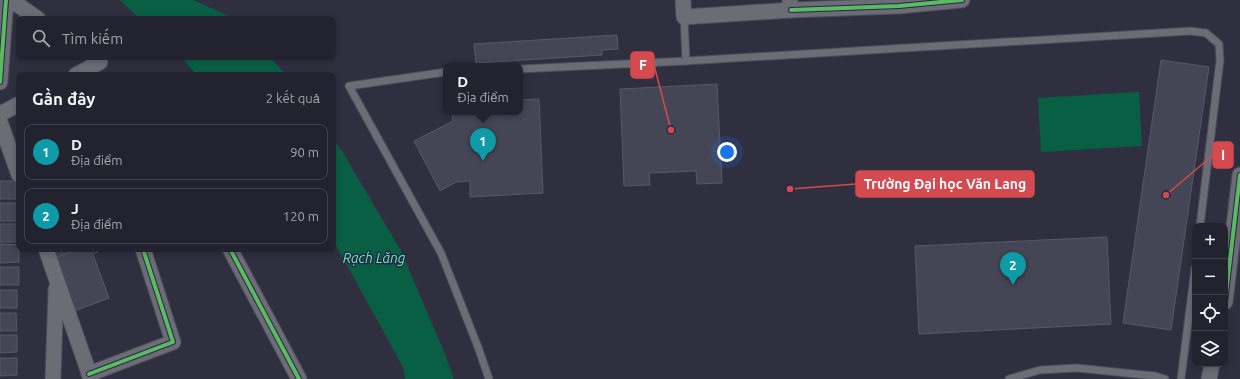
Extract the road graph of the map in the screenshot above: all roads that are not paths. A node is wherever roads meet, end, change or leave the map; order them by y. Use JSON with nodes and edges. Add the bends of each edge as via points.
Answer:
{"nodes":[{"id":1,"x":6,"y":0,"type":"edge"},
{"id":2,"x":11,"y":0,"type":"edge"},
{"id":3,"x":683,"y":0,"type":"edge"},
{"id":4,"x":962,"y":0,"type":"edge"},
{"id":5,"x":790,"y":5,"type":"edge"},
{"id":6,"x":34,"y":16,"type":"edge"},
{"id":7,"x":684,"y":17,"type":"junction"},
{"id":8,"x":97,"y":60,"type":"edge"},
{"id":9,"x":686,"y":62,"type":"junction"},
{"id":10,"x":523,"y":69,"type":"edge"},
{"id":11,"x":82,"y":72,"type":"edge"},
{"id":12,"x":443,"y":72,"type":"edge"},
{"id":13,"x":0,"y":82,"type":"edge"},
{"id":14,"x":16,"y":106,"type":"edge"},
{"id":15,"x":0,"y":114,"type":"edge"},
{"id":16,"x":0,"y":122,"type":"edge"},
{"id":17,"x":16,"y":167,"type":"edge"},
{"id":18,"x":1240,"y":175,"type":"edge"},
{"id":19,"x":1200,"y":223,"type":"edge"},
{"id":20,"x":47,"y":252,"type":"edge"},
{"id":21,"x":144,"y":252,"type":"edge"},
{"id":22,"x":232,"y":252,"type":"edge"},
{"id":23,"x":57,"y":280,"type":"junction"},
{"id":24,"x":1192,"y":292,"type":"edge"},
{"id":25,"x":1226,"y":295,"type":"edge"},
{"id":26,"x":1211,"y":367,"type":"edge"},
{"id":27,"x":90,"y":377,"type":"edge"},
{"id":28,"x":53,"y":379,"type":"edge"},
{"id":29,"x":299,"y":379,"type":"edge"},
{"id":30,"x":489,"y":379,"type":"edge"},
{"id":31,"x":1009,"y":379,"type":"edge"},
{"id":32,"x":1165,"y":379,"type":"edge"},
{"id":33,"x":1181,"y":379,"type":"edge"},
{"id":34,"x":1209,"y":379,"type":"edge"}],
"edges":[{"from":1,"to":13,"type":"street"},
{"from":2,"to":6,"type":"street"},
{"from":3,"to":7,"type":"street"},
{"from":4,"to":5,"type":"street","via":[[899,6]]},
{"from":5,"to":7,"type":"street"},
{"from":7,"to":9,"type":"lane"},
{"from":8,"to":11,"type":"street","via":[[100,62]]},
{"from":9,"to":10,"type":"lane"},
{"from":9,"to":19,"type":"lane","via":[[1183,32],[1206,33],[1219,44],[1220,60]]},
{"from":12,"to":30,"type":"lane","via":[[349,86],[440,253]]},
{"from":14,"to":15,"type":"street"},
{"from":16,"to":17,"type":"street"},
{"from":18,"to":25,"type":"street"},
{"from":20,"to":23,"type":"street"},
{"from":21,"to":27,"type":"street","via":[[173,342]]},
{"from":22,"to":29,"type":"street"},
{"from":23,"to":27,"type":"street"},
{"from":23,"to":28,"type":"street"},
{"from":24,"to":33,"type":"lane"},
{"from":26,"to":34,"type":"street"},
{"from":31,"to":32,"type":"lane","via":[[1040,370],[1077,368]]}]}
